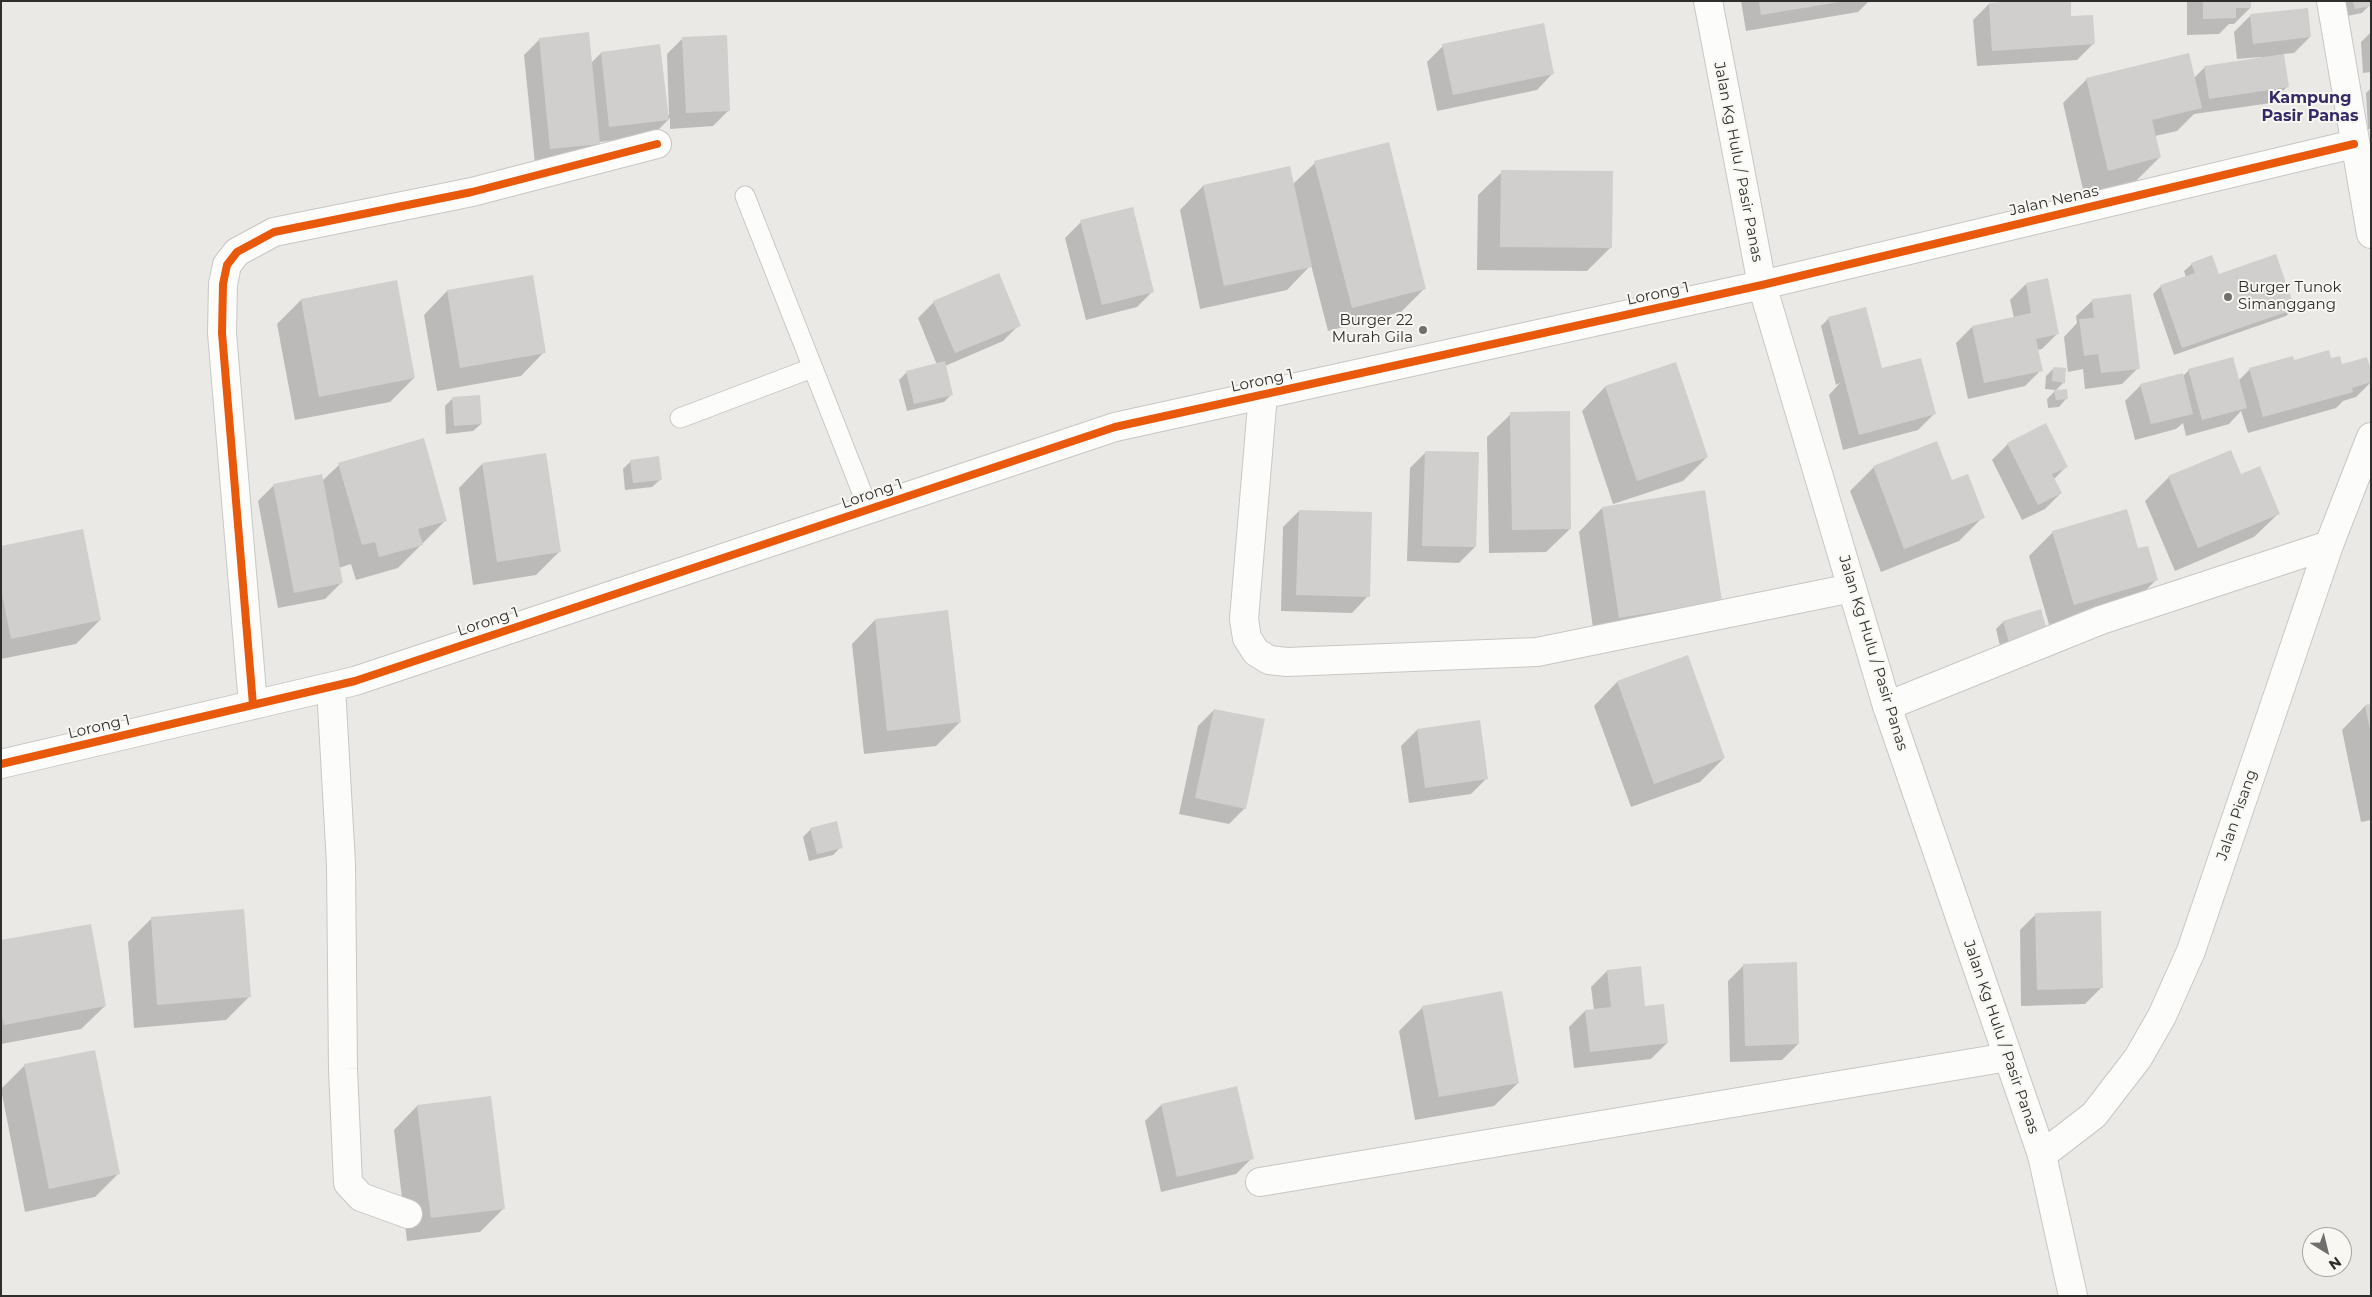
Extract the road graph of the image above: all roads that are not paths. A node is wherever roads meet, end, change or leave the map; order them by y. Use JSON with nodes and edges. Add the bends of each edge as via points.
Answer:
{"nodes":[{"id":1,"x":1708,"y":1,"type":"edge"},
{"id":2,"x":2331,"y":1,"type":"edge"},
{"id":3,"x":657,"y":144,"type":"dead end"},
{"id":4,"x":2354,"y":144,"type":"junction"},
{"id":5,"x":745,"y":196,"type":"dead end"},
{"id":6,"x":2371,"y":234,"type":"edge"},
{"id":7,"x":1762,"y":285,"type":"junction"},
{"id":8,"x":812,"y":368,"type":"junction"},
{"id":9,"x":1263,"y":394,"type":"junction"},
{"id":10,"x":680,"y":418,"type":"dead end"},
{"id":11,"x":2371,"y":437,"type":"edge"},
{"id":12,"x":869,"y":510,"type":"junction"},
{"id":13,"x":2329,"y":545,"type":"junction"},
{"id":14,"x":1852,"y":588,"type":"junction"},
{"id":15,"x":330,"y":687,"type":"junction"},
{"id":16,"x":253,"y":705,"type":"junction"},
{"id":17,"x":1887,"y":706,"type":"junction"},
{"id":18,"x":1,"y":764,"type":"edge"},
{"id":19,"x":2008,"y":1057,"type":"junction"},
{"id":20,"x":2042,"y":1155,"type":"junction"},
{"id":21,"x":1260,"y":1182,"type":"dead end"},
{"id":22,"x":408,"y":1214,"type":"dead end"},
{"id":23,"x":2073,"y":1296,"type":"edge"}],
"edges":[{"from":1,"to":7,"type":"street","name":"Jalan Kg Hulu / Pasir Panas"},
{"from":2,"to":4,"type":"street"},
{"from":3,"to":16,"type":"street","via":[[472,192],[274,232],[237,252],[227,265],[223,284],[222,333]]},
{"from":4,"to":6,"type":"street"},
{"from":4,"to":7,"type":"street","name":"Jalan Nenas"},
{"from":5,"to":8,"type":"lane"},
{"from":7,"to":9,"type":"street","name":"Lorong 1"},
{"from":7,"to":14,"type":"street","name":"Jalan Kg Hulu / Pasir Panas"},
{"from":8,"to":10,"type":"lane"},
{"from":8,"to":12,"type":"lane"},
{"from":9,"to":12,"type":"street","name":"Lorong 1","via":[[1115,427]]},
{"from":9,"to":14,"type":"street","via":[[1244,619],[1247,638],[1256,652],[1269,660],[1287,662],[1537,652]]},
{"from":11,"to":13,"type":"street","name":"Jalan Pisang"},
{"from":12,"to":15,"type":"street","name":"Lorong 1"},
{"from":13,"to":17,"type":"street","via":[[2101,620]]},
{"from":13,"to":20,"type":"street","name":"Jalan Pisang","via":[[2190,952],[2162,1016],[2138,1058],[2094,1115]]},
{"from":14,"to":17,"type":"street","name":"Jalan Kg Hulu / Pasir Panas"},
{"from":15,"to":16,"type":"street","name":"Lorong 1"},
{"from":15,"to":22,"type":"street","via":[[341,864],[342,1069],[348,1183],[361,1197]]},
{"from":16,"to":18,"type":"street","name":"Lorong 1"},
{"from":17,"to":19,"type":"street","name":"Jalan Kg Hulu / Pasir Panas"},
{"from":19,"to":20,"type":"street","name":"Jalan Kg Hulu / Pasir Panas"},
{"from":19,"to":21,"type":"street"},
{"from":20,"to":23,"type":"street","name":"Jalan Kg Hulu / Pasir Panas"}]}
